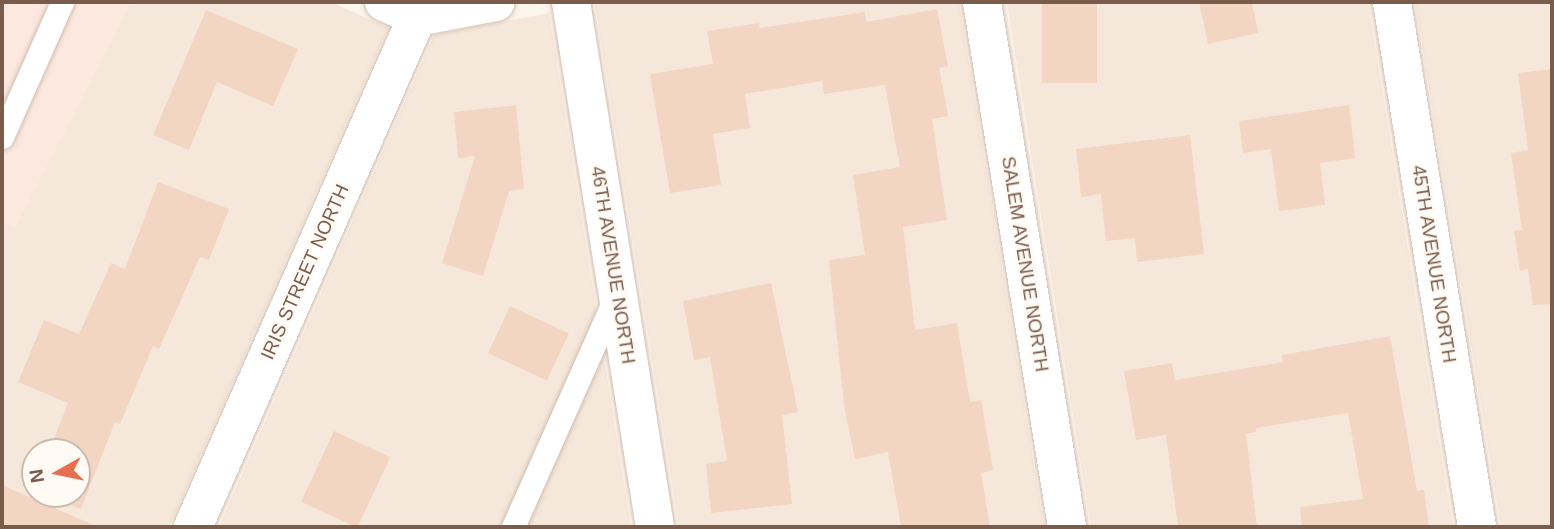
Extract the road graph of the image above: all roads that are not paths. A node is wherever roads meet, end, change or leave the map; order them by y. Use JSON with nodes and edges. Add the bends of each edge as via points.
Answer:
{"nodes":[{"id":1,"x":62,"y":2,"type":"edge"},
{"id":2,"x":496,"y":2,"type":"edge"},
{"id":3,"x":571,"y":2,"type":"edge"},
{"id":4,"x":982,"y":2,"type":"edge"},
{"id":5,"x":1392,"y":2,"type":"edge"},
{"id":6,"x":400,"y":9,"type":"edge"},
{"id":7,"x":2,"y":137,"type":"edge"},
{"id":8,"x":617,"y":292,"type":"junction"},
{"id":9,"x":193,"y":527,"type":"edge"},
{"id":10,"x":513,"y":527,"type":"edge"},
{"id":11,"x":655,"y":527,"type":"edge"},
{"id":12,"x":1067,"y":527,"type":"edge"},
{"id":13,"x":1477,"y":527,"type":"edge"}],
"edges":[{"from":1,"to":7,"type":"lane"},
{"from":2,"to":6,"type":"street"},
{"from":3,"to":8,"type":"street","name":"46TH AVENUE NORTH"},
{"from":4,"to":12,"type":"street","name":"SALEM AVENUE NORTH"},
{"from":5,"to":13,"type":"street","name":"45TH AVENUE NORTH"},
{"from":6,"to":9,"type":"street","name":"IRIS STREET NORTH"},
{"from":8,"to":10,"type":"lane"},
{"from":8,"to":11,"type":"street","name":"46TH AVENUE NORTH"}]}
